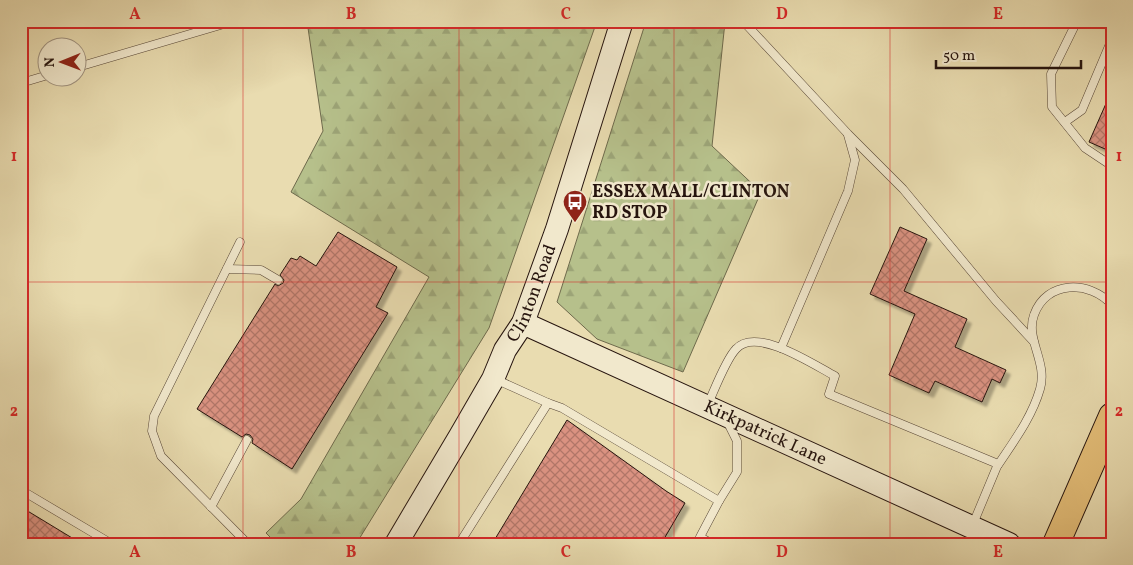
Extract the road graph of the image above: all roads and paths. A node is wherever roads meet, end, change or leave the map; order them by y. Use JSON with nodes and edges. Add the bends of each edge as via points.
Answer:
{"nodes":[{"id":1,"x":226,"y":21,"type":"edge"},
{"id":2,"x":622,"y":21,"type":"edge"},
{"id":3,"x":743,"y":21,"type":"edge"},
{"id":4,"x":1077,"y":21,"type":"edge"},
{"id":5,"x":1112,"y":39,"type":"edge"},
{"id":6,"x":88,"y":63,"type":"edge"},
{"id":7,"x":38,"y":78,"type":"edge"},
{"id":8,"x":21,"y":83,"type":"edge"},
{"id":9,"x":1064,"y":122,"type":"junction"},
{"id":10,"x":848,"y":134,"type":"junction"},
{"id":11,"x":1112,"y":166,"type":"edge"},
{"id":12,"x":240,"y":242,"type":"dead end"},
{"id":13,"x":227,"y":269,"type":"junction"},
{"id":14,"x":278,"y":280,"type":"dead end"},
{"id":15,"x":1112,"y":305,"type":"edge"},
{"id":16,"x":523,"y":323,"type":"junction"},
{"id":17,"x":1034,"y":342,"type":"junction"},
{"id":18,"x":781,"y":348,"type":"junction"},
{"id":19,"x":493,"y":378,"type":"junction"},
{"id":20,"x":548,"y":403,"type":"junction"},
{"id":21,"x":715,"y":410,"type":"junction"},
{"id":22,"x":1109,"y":430,"type":"edge"},
{"id":23,"x":247,"y":440,"type":"dead end"},
{"id":24,"x":998,"y":465,"type":"junction"},
{"id":25,"x":21,"y":490,"type":"edge"},
{"id":26,"x":719,"y":501,"type":"junction"},
{"id":27,"x":211,"y":507,"type":"junction"},
{"id":28,"x":972,"y":528,"type":"junction"},
{"id":29,"x":698,"y":540,"type":"edge"},
{"id":30,"x":112,"y":544,"type":"edge"},
{"id":31,"x":248,"y":544,"type":"edge"},
{"id":32,"x":396,"y":544,"type":"edge"},
{"id":33,"x":459,"y":544,"type":"edge"},
{"id":34,"x":712,"y":544,"type":"edge"},
{"id":35,"x":1009,"y":544,"type":"edge"},
{"id":36,"x":1056,"y":544,"type":"edge"}],
"edges":[{"from":1,"to":6,"type":"lane"},
{"from":2,"to":16,"type":"street","name":"Clinton Road","via":[[557,229]]},
{"from":3,"to":10,"type":"lane"},
{"from":4,"to":9,"type":"lane","via":[[1051,74],[1052,107]]},
{"from":5,"to":9,"type":"lane","via":[[1082,110]]},
{"from":7,"to":8,"type":"lane"},
{"from":9,"to":11,"type":"lane","via":[[1085,148]]},
{"from":10,"to":17,"type":"lane","via":[[902,189]]},
{"from":10,"to":18,"type":"lane","via":[[855,160],[848,191]]},
{"from":12,"to":13,"type":"lane"},
{"from":13,"to":14,"type":"lane","via":[[261,270]]},
{"from":13,"to":27,"type":"lane","via":[[154,416],[152,431],[161,456]]},
{"from":15,"to":17,"type":"lane","via":[[1090,289],[1067,288],[1054,293],[1041,302],[1033,316]]},
{"from":16,"to":19,"type":"street","name":"Clinton Road","via":[[505,350]]},
{"from":16,"to":21,"type":"street","name":"Kirkpatrick Lane"},
{"from":17,"to":24,"type":"lane","via":[[1042,370],[1040,390],[1022,430]]},
{"from":18,"to":21,"type":"lane","via":[[756,341],[747,341],[736,348]]},
{"from":18,"to":24,"type":"lane","via":[[835,376],[829,394]]},
{"from":19,"to":20,"type":"lane"},
{"from":19,"to":32,"type":"street","name":"Clinton Road"},
{"from":20,"to":26,"type":"lane","via":[[562,408]]},
{"from":20,"to":33,"type":"lane"},
{"from":21,"to":26,"type":"lane","via":[[737,441],[737,472]]},
{"from":21,"to":28,"type":"street","name":"Kirkpatrick Lane"},
{"from":22,"to":36,"type":"main road"},
{"from":23,"to":27,"type":"lane"},
{"from":24,"to":28,"type":"lane"},
{"from":25,"to":30,"type":"lane"},
{"from":26,"to":29,"type":"lane"},
{"from":27,"to":31,"type":"lane"},
{"from":28,"to":35,"type":"street","name":"Kirkpatrick Lane"},
{"from":29,"to":34,"type":"lane"}]}
